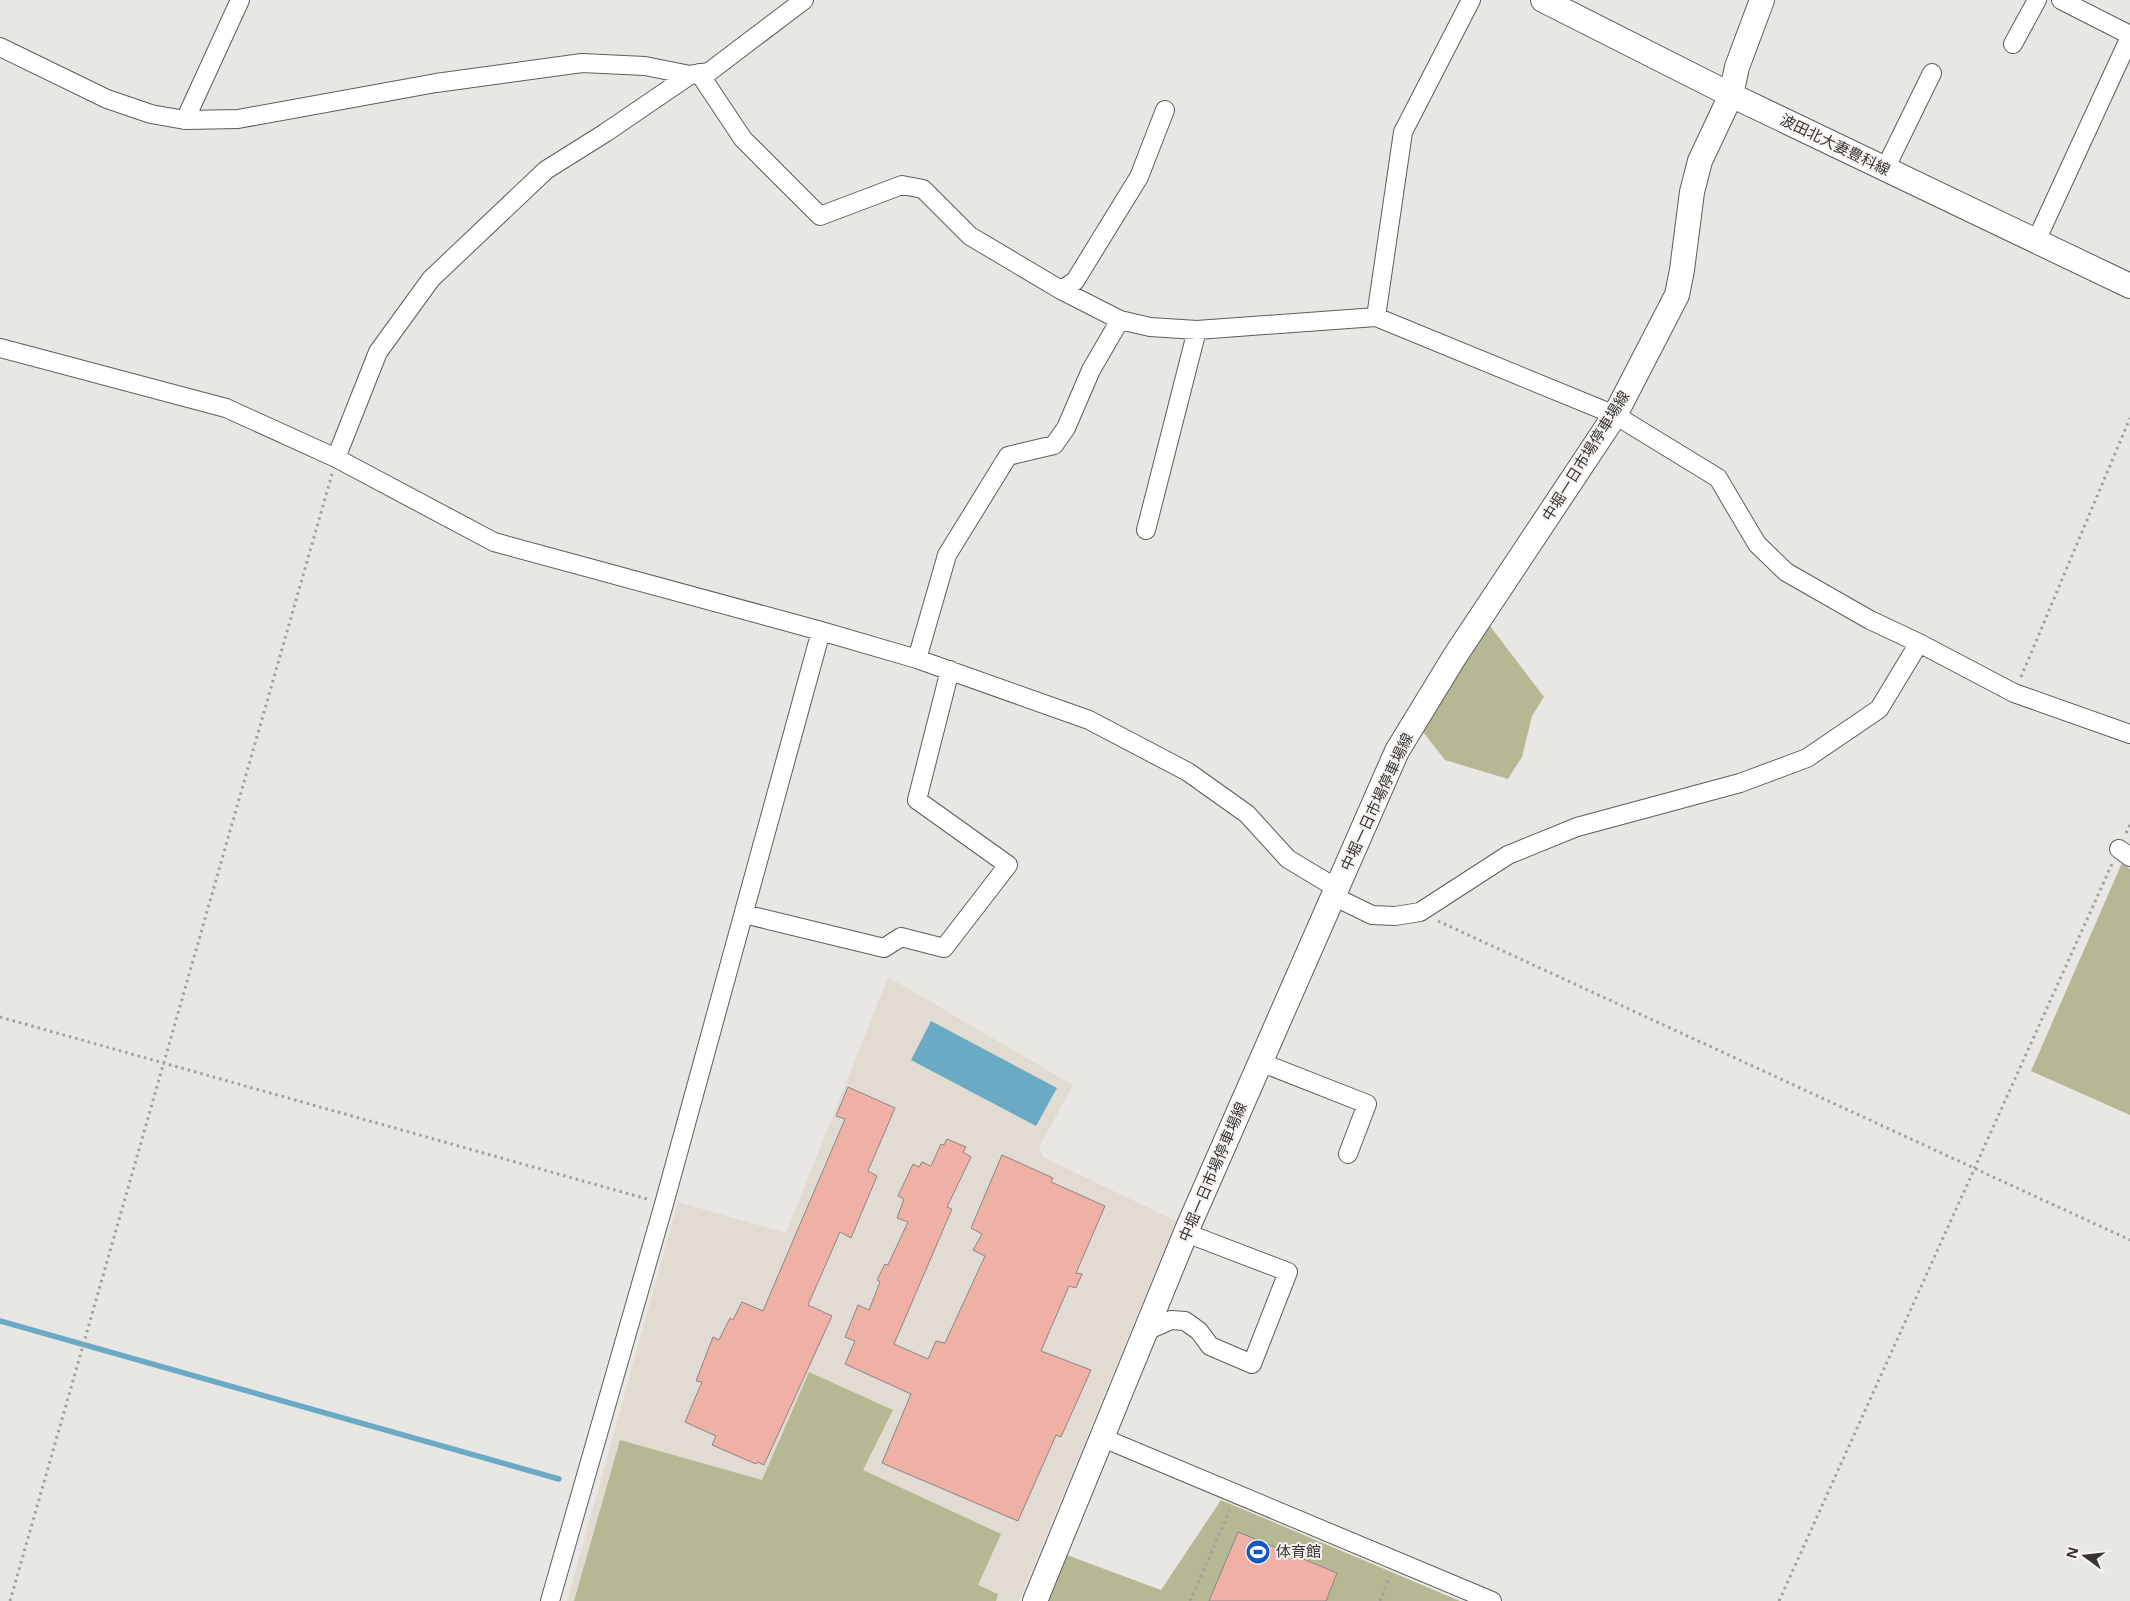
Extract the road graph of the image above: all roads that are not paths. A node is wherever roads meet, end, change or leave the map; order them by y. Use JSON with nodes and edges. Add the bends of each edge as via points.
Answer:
{"nodes":[{"id":1,"x":240,"y":0,"type":"edge"},
{"id":2,"x":804,"y":0,"type":"edge"},
{"id":3,"x":1471,"y":0,"type":"edge"},
{"id":4,"x":1543,"y":0,"type":"edge"},
{"id":5,"x":1762,"y":0,"type":"edge"},
{"id":6,"x":2037,"y":0,"type":"edge"},
{"id":7,"x":2061,"y":0,"type":"edge"},
{"id":8,"x":2130,"y":36,"type":"edge"},
{"id":9,"x":2013,"y":44,"type":"dead end"},
{"id":10,"x":0,"y":47,"type":"edge"},
{"id":11,"x":1932,"y":73,"type":"dead end"},
{"id":12,"x":694,"y":74,"type":"junction"},
{"id":13,"x":1731,"y":95,"type":"junction"},
{"id":14,"x":1165,"y":110,"type":"dead end"},
{"id":15,"x":185,"y":120,"type":"junction"},
{"id":16,"x":1885,"y":169,"type":"junction"},
{"id":17,"x":2036,"y":241,"type":"junction"},
{"id":18,"x":2130,"y":286,"type":"edge"},
{"id":19,"x":1061,"y":290,"type":"junction"},
{"id":20,"x":1376,"y":317,"type":"junction"},
{"id":21,"x":1120,"y":320,"type":"junction"},
{"id":22,"x":1197,"y":330,"type":"junction"},
{"id":23,"x":0,"y":348,"type":"edge"},
{"id":24,"x":1615,"y":415,"type":"junction"},
{"id":25,"x":336,"y":458,"type":"junction"},
{"id":26,"x":1146,"y":530,"type":"dead end"},
{"id":27,"x":822,"y":631,"type":"junction"},
{"id":28,"x":1919,"y":643,"type":"junction"},
{"id":29,"x":916,"y":659,"type":"junction"},
{"id":30,"x":950,"y":670,"type":"junction"},
{"id":31,"x":2130,"y":734,"type":"edge"},
{"id":32,"x":1336,"y":891,"type":"junction"},
{"id":33,"x":744,"y":914,"type":"junction"},
{"id":34,"x":1260,"y":1062,"type":"junction"},
{"id":35,"x":1348,"y":1154,"type":"dead end"},
{"id":36,"x":1186,"y":1233,"type":"junction"},
{"id":37,"x":1146,"y":1332,"type":"junction"},
{"id":38,"x":1103,"y":1438,"type":"junction"},
{"id":39,"x":550,"y":1601,"type":"edge"},
{"id":40,"x":1035,"y":1601,"type":"edge"},
{"id":41,"x":1492,"y":1601,"type":"edge"}],
"edges":[{"from":1,"to":15,"type":"street"},
{"from":2,"to":12,"type":"street","via":[[709,72]]},
{"from":3,"to":20,"type":"street","via":[[1403,132]]},
{"from":4,"to":13,"type":"main road","name":"波田北大妻豊科線"},
{"from":5,"to":13,"type":"main road","name":"中堀一日市場停車場線","via":[[1737,67]]},
{"from":6,"to":9,"type":"street"},
{"from":7,"to":8,"type":"street"},
{"from":8,"to":17,"type":"street"},
{"from":10,"to":15,"type":"street","via":[[106,98],[151,114]]},
{"from":11,"to":16,"type":"street"},
{"from":12,"to":15,"type":"street","via":[[645,66],[582,63],[436,83],[238,119]]},
{"from":12,"to":19,"type":"street","via":[[743,139],[820,216],[902,185],[923,188],[970,236]]},
{"from":12,"to":25,"type":"street","via":[[546,170],[431,279],[378,352]]},
{"from":13,"to":16,"type":"main road","name":"波田北大妻豊科線"},
{"from":13,"to":24,"type":"main road","name":"中堀一日市場停車場線","via":[[1700,161],[1692,192],[1677,295]]},
{"from":14,"to":19,"type":"street","via":[[1139,177],[1075,281]]},
{"from":16,"to":17,"type":"main road","name":"波田北大妻豊科線"},
{"from":17,"to":18,"type":"main road","name":"波田北大妻豊科線"},
{"from":19,"to":21,"type":"street"},
{"from":20,"to":22,"type":"street"},
{"from":20,"to":24,"type":"street"},
{"from":21,"to":22,"type":"street","via":[[1150,327]]},
{"from":21,"to":29,"type":"street","via":[[1091,370],[1066,428],[1054,445],[1008,456],[947,555]]},
{"from":22,"to":26,"type":"street"},
{"from":23,"to":25,"type":"street","via":[[226,408]]},
{"from":24,"to":28,"type":"street","via":[[1718,478],[1757,544],[1786,572],[1870,620]]},
{"from":24,"to":32,"type":"main road","name":"中堀一日市場停車場線","via":[[1455,656],[1398,751]]},
{"from":25,"to":27,"type":"street","via":[[494,542]]},
{"from":27,"to":29,"type":"street"},
{"from":27,"to":33,"type":"street"},
{"from":28,"to":31,"type":"street","via":[[2014,693]]},
{"from":28,"to":32,"type":"street","via":[[1879,708],[1807,758],[1740,783],[1577,827],[1508,855],[1420,912],[1372,915]]},
{"from":29,"to":30,"type":"street"},
{"from":30,"to":32,"type":"street","via":[[1089,720],[1188,772],[1247,814],[1288,859]]},
{"from":30,"to":33,"type":"street","via":[[917,800],[1008,865],[944,948],[901,937],[884,948]]},
{"from":32,"to":34,"type":"main road","name":"中堀一日市場停車場線"},
{"from":33,"to":39,"type":"street"},
{"from":34,"to":35,"type":"street","via":[[1367,1104]]},
{"from":34,"to":36,"type":"main road","name":"中堀一日市場停車場線"},
{"from":36,"to":37,"type":"main road","name":"中堀一日市場停車場線"},
{"from":36,"to":37,"type":"street","via":[[1288,1272],[1252,1364],[1210,1346],[1199,1331],[1185,1321],[1171,1320]]},
{"from":37,"to":38,"type":"main road","name":"中堀一日市場停車場線"},
{"from":38,"to":40,"type":"main road","name":"中堀一日市場停車場線"},
{"from":38,"to":41,"type":"street"}]}
